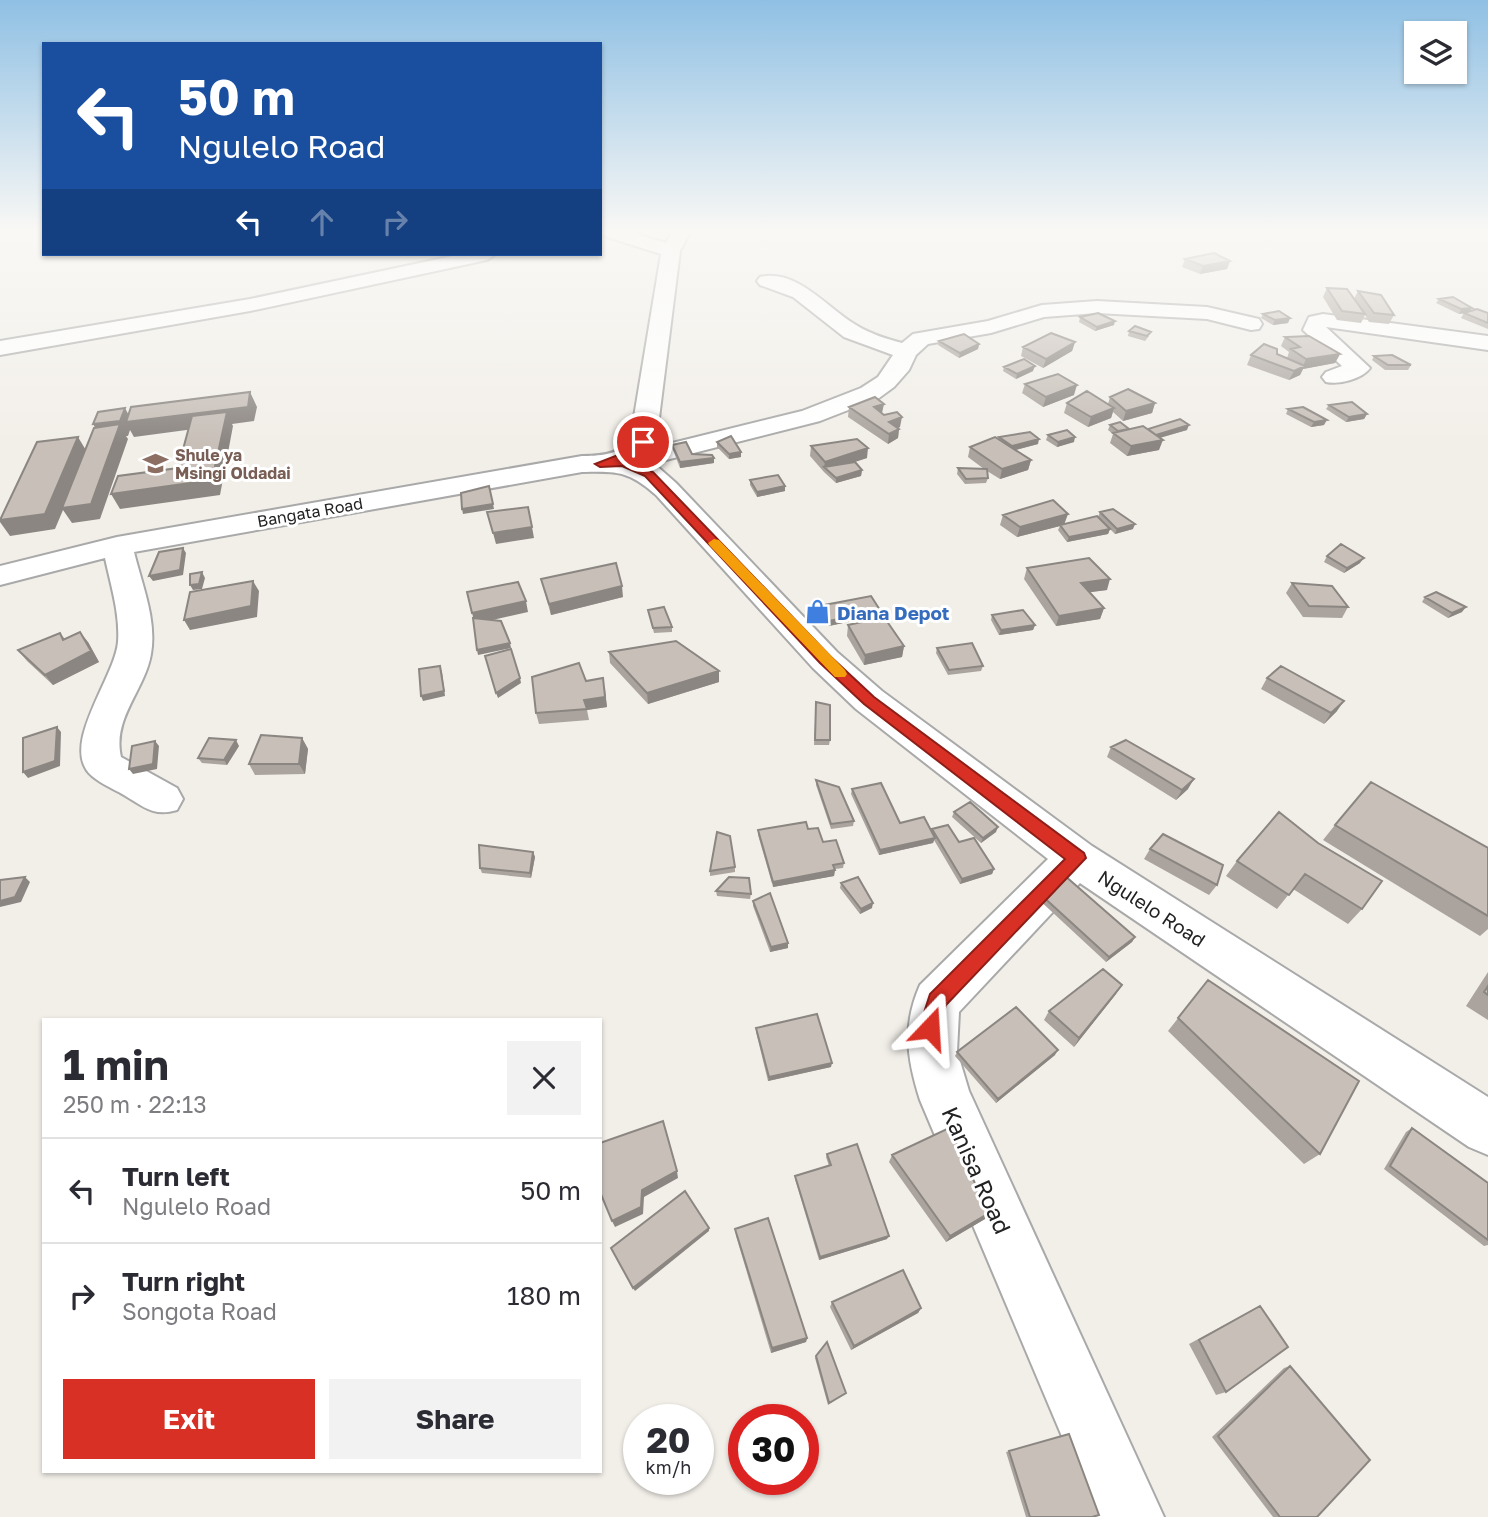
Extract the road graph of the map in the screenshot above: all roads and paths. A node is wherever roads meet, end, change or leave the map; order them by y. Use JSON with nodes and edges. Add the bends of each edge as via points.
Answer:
{"nodes":[{"id":1,"x":256,"y":303,"type":"edge"},
{"id":2,"x":666,"y":303,"type":"edge"},
{"id":3,"x":816,"y":303,"type":"edge"},
{"id":4,"x":1251,"y":324,"type":"dead end"},
{"id":5,"x":1488,"y":342,"type":"edge"},
{"id":6,"x":0,"y":348,"type":"edge"},
{"id":7,"x":906,"y":352,"type":"junction"},
{"id":8,"x":1334,"y":377,"type":"dead end"},
{"id":9,"x":612,"y":463,"type":"junction"},
{"id":10,"x":117,"y":546,"type":"junction"},
{"id":11,"x":0,"y":576,"type":"edge"},
{"id":12,"x":163,"y":799,"type":"dead end"},
{"id":13,"x":1077,"y":858,"type":"junction"},
{"id":14,"x":1488,"y":1128,"type":"edge"},
{"id":15,"x":1130,"y":1517,"type":"edge"}],
"edges":[{"from":1,"to":6,"type":"street"},
{"from":2,"to":9,"type":"street","via":[[643,442],[635,453]]},
{"from":3,"to":7,"type":"street","via":[[847,329]]},
{"from":4,"to":7,"type":"street","via":[[1207,313],[1073,307],[976,330],[932,335]]},
{"from":5,"to":8,"type":"street","via":[[1323,320],[1314,330],[1359,368]]},
{"from":7,"to":9,"type":"street","via":[[886,382],[838,407]]},
{"from":9,"to":10,"type":"street","name":"Bangata Road","via":[[582,464]]},
{"from":9,"to":13,"type":"street","name":"Ngulelo Road","via":[[649,474],[815,650],[869,700]]},
{"from":10,"to":11,"type":"street","name":"Bangata Road"},
{"from":10,"to":12,"type":"street","via":[[134,625],[134,652],[131,668],[104,719],[99,750],[104,765]]},
{"from":13,"to":14,"type":"street","name":"Ngulelo Road"},
{"from":13,"to":15,"type":"street","name":"Kanisa Road","via":[[937,1000],[930,1048],[946,1100]]}]}
